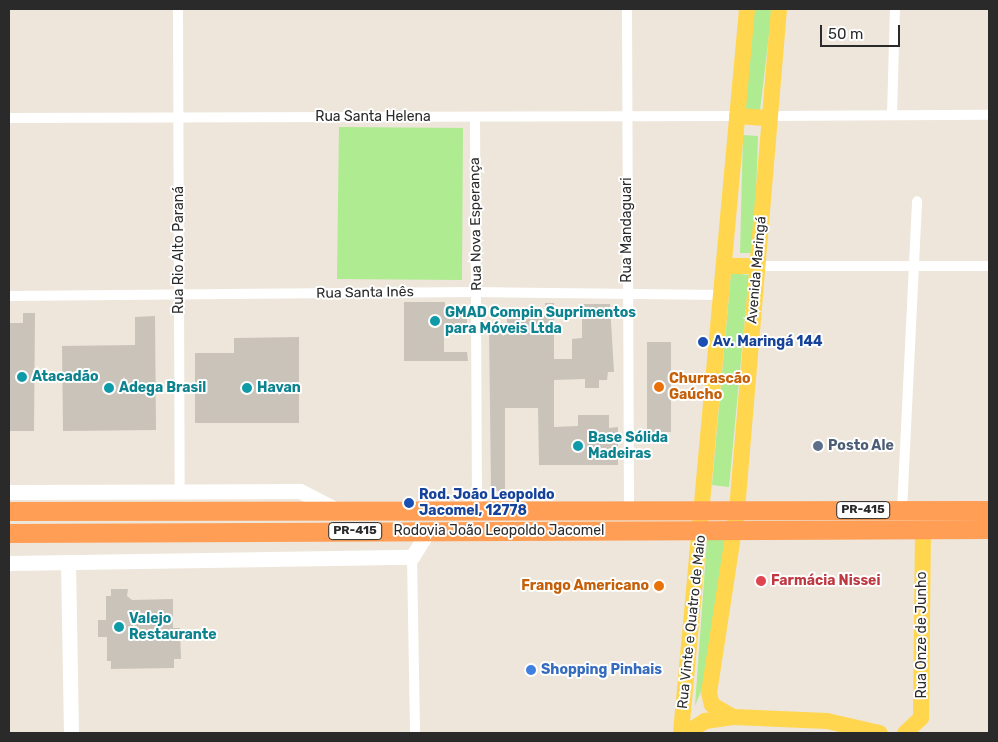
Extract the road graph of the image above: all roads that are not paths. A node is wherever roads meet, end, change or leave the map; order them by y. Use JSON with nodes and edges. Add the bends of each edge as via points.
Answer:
{"nodes":[{"id":1,"x":178,"y":9,"type":"edge"},
{"id":2,"x":626,"y":9,"type":"edge"},
{"id":3,"x":747,"y":9,"type":"edge"},
{"id":4,"x":779,"y":9,"type":"edge"},
{"id":5,"x":895,"y":9,"type":"edge"},
{"id":6,"x":892,"y":115,"type":"junction"},
{"id":7,"x":989,"y":115,"type":"edge"},
{"id":8,"x":626,"y":116,"type":"junction"},
{"id":9,"x":737,"y":116,"type":"junction"},
{"id":10,"x":475,"y":117,"type":"junction"},
{"id":11,"x":769,"y":117,"type":"junction"},
{"id":12,"x":9,"y":118,"type":"edge"},
{"id":13,"x":179,"y":118,"type":"junction"},
{"id":14,"x":917,"y":201,"type":"dead end"},
{"id":15,"x":725,"y":266,"type":"junction"},
{"id":16,"x":757,"y":266,"type":"junction"},
{"id":17,"x":989,"y":266,"type":"edge"},
{"id":18,"x":914,"y":268,"type":"junction"},
{"id":19,"x":477,"y":292,"type":"junction"},
{"id":20,"x":627,"y":293,"type":"junction"},
{"id":21,"x":180,"y":295,"type":"junction"},
{"id":22,"x":722,"y":295,"type":"junction"},
{"id":23,"x":9,"y":296,"type":"edge"},
{"id":24,"x":9,"y":492,"type":"edge"},
{"id":25,"x":180,"y":492,"type":"junction"},
{"id":26,"x":704,"y":510,"type":"junction"},
{"id":27,"x":737,"y":510,"type":"junction"},
{"id":28,"x":902,"y":510,"type":"junction"},
{"id":29,"x":989,"y":510,"type":"edge"},
{"id":30,"x":477,"y":511,"type":"junction"},
{"id":31,"x":629,"y":511,"type":"junction"},
{"id":32,"x":9,"y":512,"type":"edge"},
{"id":33,"x":340,"y":512,"type":"junction"},
{"id":34,"x":989,"y":529,"type":"edge"},
{"id":35,"x":701,"y":530,"type":"junction"},
{"id":36,"x":734,"y":530,"type":"junction"},
{"id":37,"x":923,"y":530,"type":"junction"},
{"id":38,"x":428,"y":531,"type":"junction"},
{"id":39,"x":9,"y":533,"type":"edge"},
{"id":40,"x":412,"y":557,"type":"junction"},
{"id":41,"x":68,"y":562,"type":"junction"},
{"id":42,"x":9,"y":563,"type":"edge"},
{"id":43,"x":733,"y":717,"type":"junction"},
{"id":44,"x":71,"y":733,"type":"edge"},
{"id":45,"x":415,"y":733,"type":"edge"},
{"id":46,"x":681,"y":733,"type":"edge"},
{"id":47,"x":686,"y":733,"type":"edge"},
{"id":48,"x":880,"y":733,"type":"edge"},
{"id":49,"x":906,"y":733,"type":"edge"}],
"edges":[{"from":1,"to":13,"type":"street","name":"Rua Rio Alto Paraná"},
{"from":2,"to":8,"type":"street","name":"Rua Mandaguari"},
{"from":3,"to":9,"type":"main road"},
{"from":4,"to":11,"type":"main road","name":"Avenida Maringá"},
{"from":5,"to":6,"type":"street"},
{"from":6,"to":7,"type":"street"},
{"from":6,"to":11,"type":"street"},
{"from":8,"to":9,"type":"street","name":"Rua Santa Helena"},
{"from":8,"to":10,"type":"street","name":"Rua Santa Helena"},
{"from":8,"to":20,"type":"street","name":"Rua Mandaguari"},
{"from":9,"to":11,"type":"main road"},
{"from":9,"to":15,"type":"main road"},
{"from":10,"to":13,"type":"street","name":"Rua Santa Helena"},
{"from":10,"to":19,"type":"street","name":"Rua Nova Esperança"},
{"from":11,"to":16,"type":"main road","name":"Avenida Maringá"},
{"from":12,"to":13,"type":"street","name":"Rua Santa Helena"},
{"from":13,"to":21,"type":"street","name":"Rua Rio Alto Paraná"},
{"from":14,"to":18,"type":"street"},
{"from":15,"to":16,"type":"main road"},
{"from":15,"to":22,"type":"main road"},
{"from":16,"to":18,"type":"street"},
{"from":16,"to":27,"type":"main road","name":"Avenida Maringá"},
{"from":17,"to":18,"type":"street"},
{"from":18,"to":28,"type":"street"},
{"from":19,"to":20,"type":"street","name":"Rua Santa Inês"},
{"from":19,"to":21,"type":"street","name":"Rua Santa Inês"},
{"from":19,"to":30,"type":"street","name":"Rua Nova Esperança"},
{"from":20,"to":22,"type":"street","name":"Rua Santa Inês"},
{"from":20,"to":31,"type":"street","name":"Rua Mandaguari"},
{"from":21,"to":23,"type":"street","name":"Rua Santa Inês"},
{"from":21,"to":25,"type":"street","name":"Rua Rio Alto Paraná"},
{"from":22,"to":26,"type":"main road"},
{"from":24,"to":25,"type":"street","name":"Rodovia João Leopoldo Jacomel"},
{"from":25,"to":33,"type":"street","name":"Rodovia João Leopoldo Jacomel","via":[[300,491]]},
{"from":26,"to":27,"type":"highway","name":"Rodovia João Leopoldo Jacomel","number":"PR-415"},
{"from":26,"to":31,"type":"highway","name":"Rodovia João Leopoldo Jacomel","number":"PR-415"},
{"from":26,"to":35,"type":"main road","name":"Rua Vinte e Quatro de Maio"},
{"from":27,"to":28,"type":"highway","name":"Rodovia João Leopoldo Jacomel","number":"PR-415"},
{"from":27,"to":36,"type":"main road","name":"Avenida Maringá"},
{"from":28,"to":29,"type":"highway","name":"Rodovia João Leopoldo Jacomel","number":"PR-415"},
{"from":30,"to":31,"type":"highway","name":"Rodovia João Leopoldo Jacomel","number":"PR-415"},
{"from":30,"to":33,"type":"highway","name":"Rodovia João Leopoldo Jacomel","number":"PR-415"},
{"from":32,"to":33,"type":"highway","name":"Rodovia João Leopoldo Jacomel","number":"PR-415"},
{"from":34,"to":37,"type":"highway","name":"Rodovia João Leopoldo Jacomel","number":"PR-415"},
{"from":35,"to":36,"type":"highway","name":"Rodovia João Leopoldo Jacomel","number":"PR-415"},
{"from":35,"to":38,"type":"highway","name":"Rodovia João Leopoldo Jacomel","number":"PR-415"},
{"from":35,"to":46,"type":"main road","name":"Rua Vinte e Quatro de Maio"},
{"from":36,"to":37,"type":"highway","name":"Rodovia João Leopoldo Jacomel","number":"PR-415"},
{"from":36,"to":43,"type":"main road","name":"Rua Vinte e Quatro de Maio","via":[[709,693],[712,705]]},
{"from":37,"to":49,"type":"main road","name":"Rua Onze de Junho","via":[[921,718]]},
{"from":38,"to":39,"type":"highway","name":"Rodovia João Leopoldo Jacomel","number":"PR-415"},
{"from":38,"to":40,"type":"street"},
{"from":40,"to":41,"type":"street"},
{"from":40,"to":45,"type":"street"},
{"from":41,"to":42,"type":"street"},
{"from":41,"to":44,"type":"street"},
{"from":43,"to":47,"type":"main road","via":[[705,721]]},
{"from":43,"to":48,"type":"main road","via":[[827,721]]}]}
